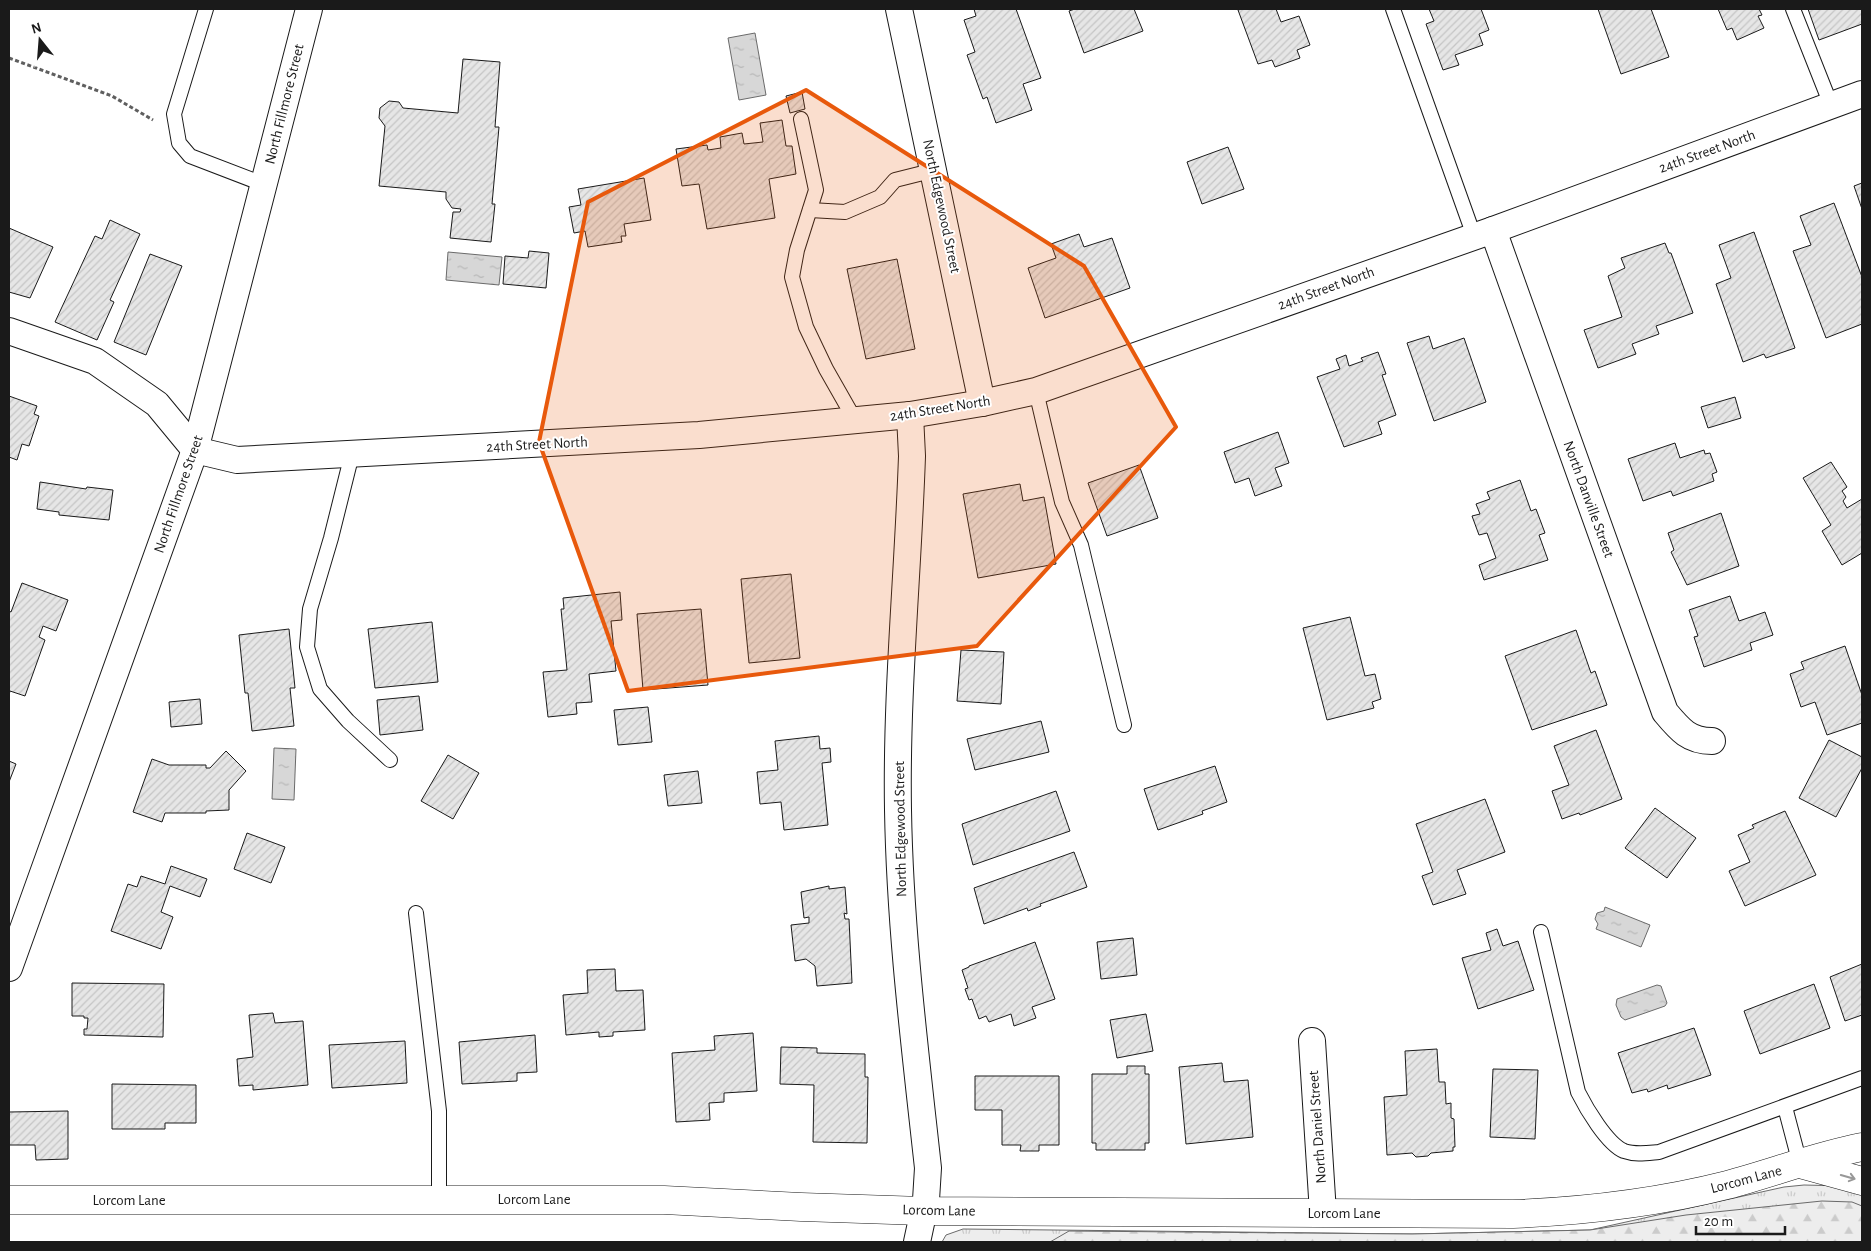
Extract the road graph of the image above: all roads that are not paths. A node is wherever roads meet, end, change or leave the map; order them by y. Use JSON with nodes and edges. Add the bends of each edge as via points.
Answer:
{"nodes":[{"id":1,"x":206,"y":9,"type":"edge"},
{"id":2,"x":309,"y":9,"type":"edge"},
{"id":3,"x":899,"y":9,"type":"edge"},
{"id":4,"x":1394,"y":9,"type":"edge"},
{"id":5,"x":1793,"y":9,"type":"edge"},
{"id":6,"x":1862,"y":94,"type":"edge"},
{"id":7,"x":1830,"y":105,"type":"junction"},
{"id":8,"x":801,"y":119,"type":"dead end"},
{"id":9,"x":935,"y":170,"type":"junction"},
{"id":10,"x":263,"y":184,"type":"junction"},
{"id":11,"x":810,"y":210,"type":"junction"},
{"id":12,"x":1483,"y":233,"type":"junction"},
{"id":13,"x":9,"y":332,"type":"edge"},
{"id":14,"x":1036,"y":391,"type":"junction"},
{"id":15,"x":982,"y":403,"type":"junction"},
{"id":16,"x":910,"y":415,"type":"junction"},
{"id":17,"x":855,"y":420,"type":"junction"},
{"id":18,"x":195,"y":450,"type":"junction"},
{"id":19,"x":352,"y":454,"type":"junction"},
{"id":20,"x":1124,"y":725,"type":"dead end"},
{"id":21,"x":1712,"y":741,"type":"dead end"},
{"id":22,"x":390,"y":760,"type":"dead end"},
{"id":23,"x":416,"y":913,"type":"dead end"},
{"id":24,"x":1541,"y":932,"type":"dead end"},
{"id":25,"x":9,"y":968,"type":"edge"},
{"id":26,"x":1312,"y":1041,"type":"dead end"},
{"id":27,"x":1862,"y":1078,"type":"edge"},
{"id":28,"x":1784,"y":1107,"type":"junction"},
{"id":29,"x":1862,"y":1147,"type":"edge"},
{"id":30,"x":1800,"y":1164,"type":"junction"},
{"id":31,"x":1862,"y":1181,"type":"edge"},
{"id":32,"x":9,"y":1200,"type":"edge"},
{"id":33,"x":439,"y":1200,"type":"junction"},
{"id":34,"x":923,"y":1210,"type":"junction"},
{"id":35,"x":1323,"y":1213,"type":"junction"},
{"id":36,"x":917,"y":1242,"type":"edge"}],
"edges":[{"from":1,"to":10,"type":"lane","via":[[174,114],[179,143],[190,156]]},
{"from":2,"to":10,"type":"street","name":"North Fillmore Street"},
{"from":3,"to":9,"type":"street","name":"North Edgewood Street"},
{"from":4,"to":12,"type":"lane"},
{"from":5,"to":7,"type":"lane"},
{"from":6,"to":7,"type":"street","name":"24th Street North"},
{"from":7,"to":12,"type":"street","name":"24th Street North"},
{"from":8,"to":11,"type":"lane","via":[[816,190]]},
{"from":9,"to":11,"type":"lane","via":[[895,180],[880,197],[845,212]]},
{"from":9,"to":15,"type":"street","name":"North Edgewood Street"},
{"from":10,"to":18,"type":"street","name":"North Fillmore Street"},
{"from":11,"to":17,"type":"lane","via":[[792,276],[806,327]]},
{"from":12,"to":14,"type":"street","name":"24th Street North"},
{"from":12,"to":21,"type":"street","name":"North Danville Street","via":[[1665,712],[1684,734],[1698,741]]},
{"from":13,"to":18,"type":"street","via":[[95,361],[157,404]]},
{"from":14,"to":15,"type":"street","name":"24th Street North"},
{"from":14,"to":20,"type":"lane","via":[[1062,502],[1081,545]]},
{"from":15,"to":16,"type":"street","name":"24th Street North"},
{"from":16,"to":17,"type":"street","name":"24th Street North"},
{"from":16,"to":34,"type":"street","name":"North Edgewood Street","via":[[912,456],[898,808],[906,957],[928,1168]]},
{"from":17,"to":19,"type":"street","name":"24th Street North","via":[[698,435]]},
{"from":18,"to":19,"type":"street","name":"24th Street North","via":[[237,460]]},
{"from":18,"to":25,"type":"street","name":"North Fillmore Street"},
{"from":19,"to":22,"type":"lane","via":[[310,610],[307,647],[320,689]]},
{"from":23,"to":33,"type":"lane","via":[[439,1111]]},
{"from":24,"to":28,"type":"lane","via":[[1578,1092],[1589,1115],[1622,1150],[1637,1154],[1659,1152]]},
{"from":26,"to":35,"type":"street","name":"North Daniel Street"},
{"from":27,"to":28,"type":"lane"},
{"from":28,"to":30,"type":"lane"},
{"from":29,"to":30,"type":"street","name":"Lorcom Lane"},
{"from":30,"to":31,"type":"street","one_way":true},
{"from":30,"to":35,"type":"street","name":"Lorcom Lane","via":[[1701,1191],[1597,1209],[1504,1214]]},
{"from":32,"to":33,"type":"street","name":"Lorcom Lane"},
{"from":33,"to":34,"type":"street","name":"Lorcom Lane","via":[[664,1200]]},
{"from":34,"to":35,"type":"street","name":"Lorcom Lane"},
{"from":34,"to":36,"type":"street","name":"North Edgewood Street"}]}
